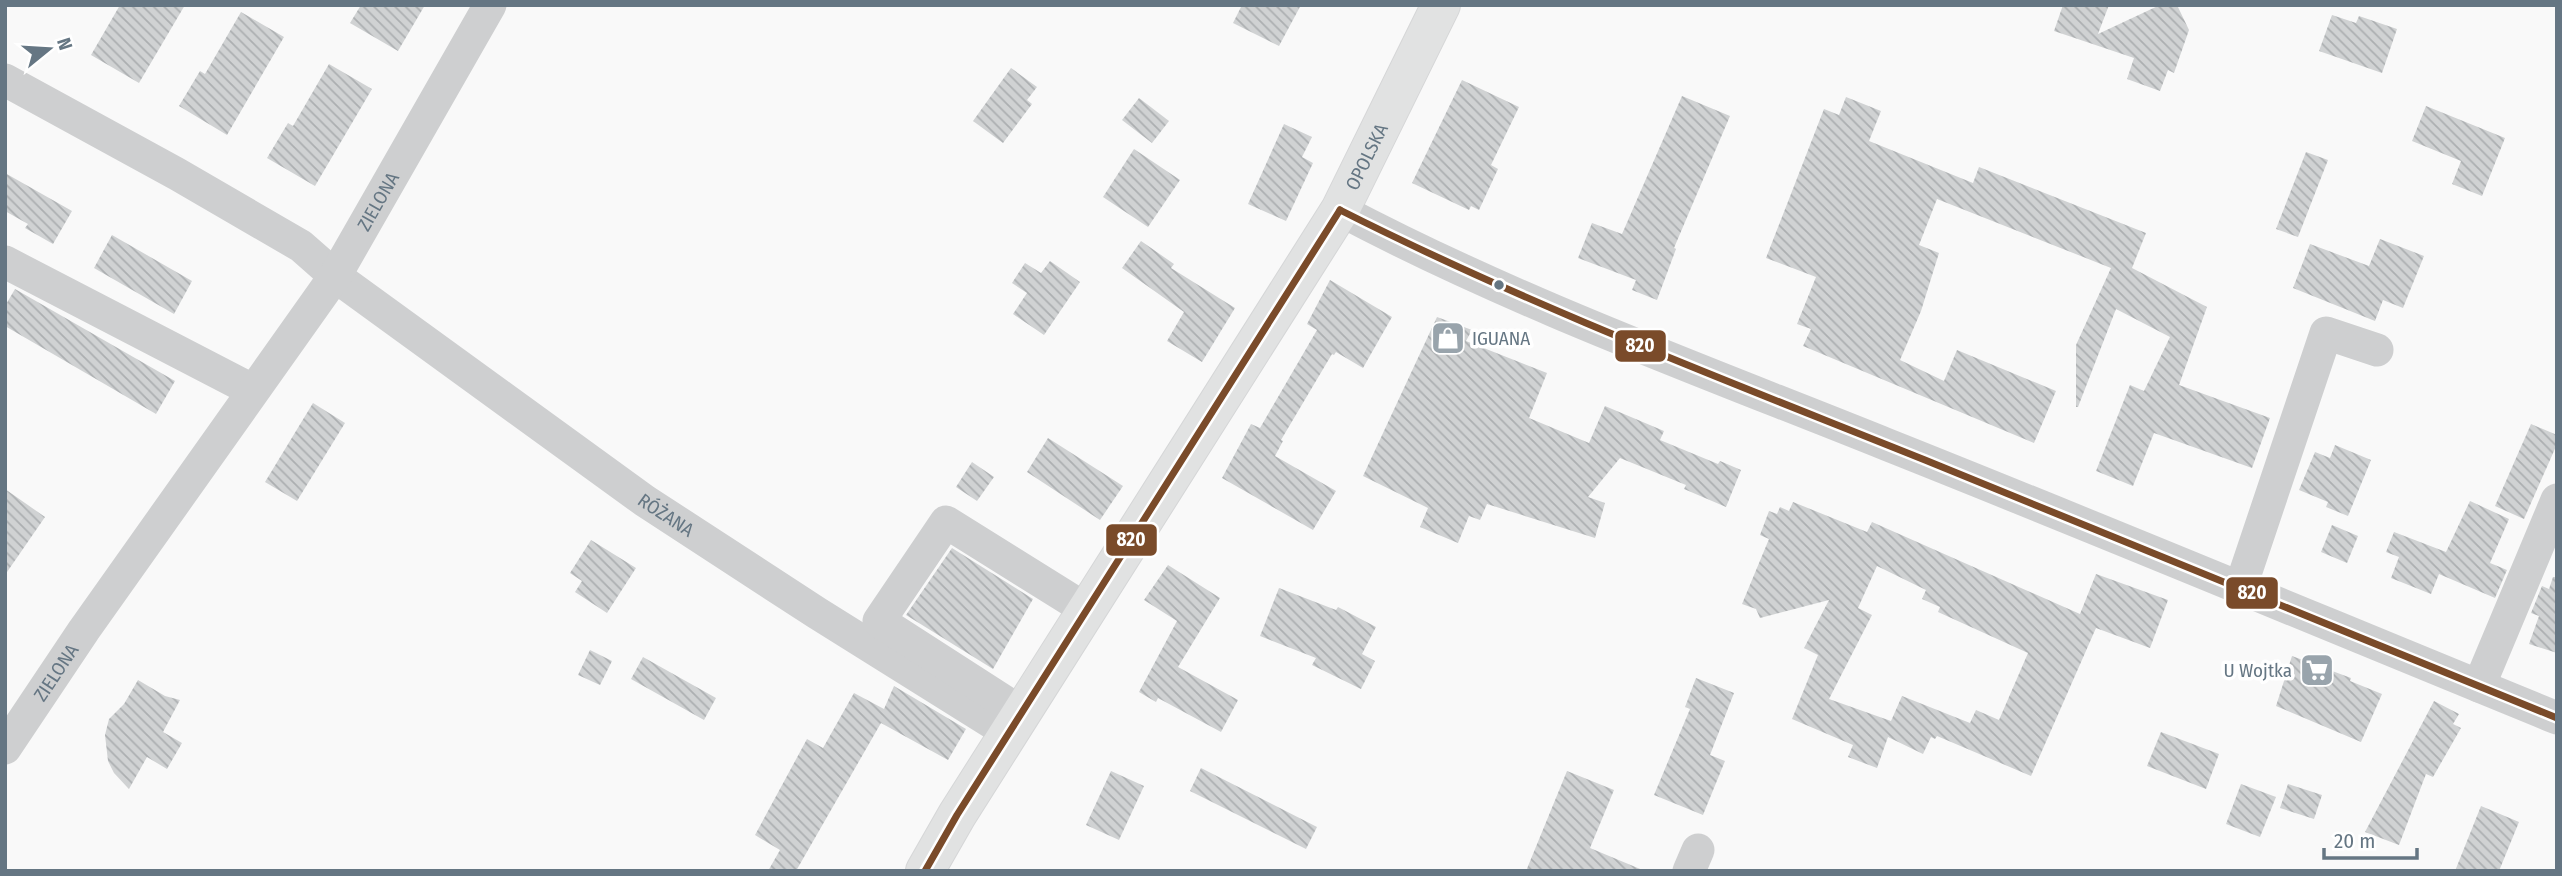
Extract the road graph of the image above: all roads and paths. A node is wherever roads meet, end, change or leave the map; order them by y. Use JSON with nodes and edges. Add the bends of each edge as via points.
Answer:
{"nodes":[{"id":1,"x":490,"y":5,"type":"edge"},
{"id":2,"x":1441,"y":5,"type":"edge"},
{"id":3,"x":5,"y":80,"type":"edge"},
{"id":4,"x":1340,"y":210,"type":"junction"},
{"id":5,"x":5,"y":262,"type":"edge"},
{"id":6,"x":335,"y":276,"type":"junction"},
{"id":7,"x":2377,"y":351,"type":"dead end"},
{"id":8,"x":252,"y":390,"type":"junction"},
{"id":9,"x":2557,"y":500,"type":"edge"},
{"id":10,"x":2241,"y":586,"type":"junction"},
{"id":11,"x":1087,"y":610,"type":"junction"},
{"id":12,"x":2479,"y":686,"type":"junction"},
{"id":13,"x":2557,"y":718,"type":"edge"},
{"id":14,"x":1015,"y":723,"type":"junction"},
{"id":15,"x":5,"y":748,"type":"edge"},
{"id":16,"x":925,"y":871,"type":"edge"}],
"edges":[{"from":1,"to":6,"type":"street","name":"ZIELONA"},
{"from":2,"to":4,"type":"main road","name":"OPOLSKA"},
{"from":3,"to":6,"type":"street","name":"RÓŻANA","via":[[300,246]]},
{"from":4,"to":10,"type":"street","via":[[1590,326]]},
{"from":4,"to":11,"type":"main road","name":"OPOLSKA"},
{"from":5,"to":8,"type":"street"},
{"from":6,"to":8,"type":"street","name":"ZIELONA"},
{"from":6,"to":14,"type":"street","name":"RÓŻANA","via":[[645,501],[817,613]]},
{"from":7,"to":10,"type":"street","via":[[2326,333]]},
{"from":8,"to":15,"type":"street","name":"ZIELONA"},
{"from":9,"to":12,"type":"street"},
{"from":10,"to":12,"type":"street"},
{"from":11,"to":14,"type":"main road","name":"OPOLSKA"},
{"from":11,"to":14,"type":"street","via":[[946,522],[879,621]]},
{"from":12,"to":13,"type":"street"},
{"from":14,"to":16,"type":"main road","name":"OPOLSKA"}]}
